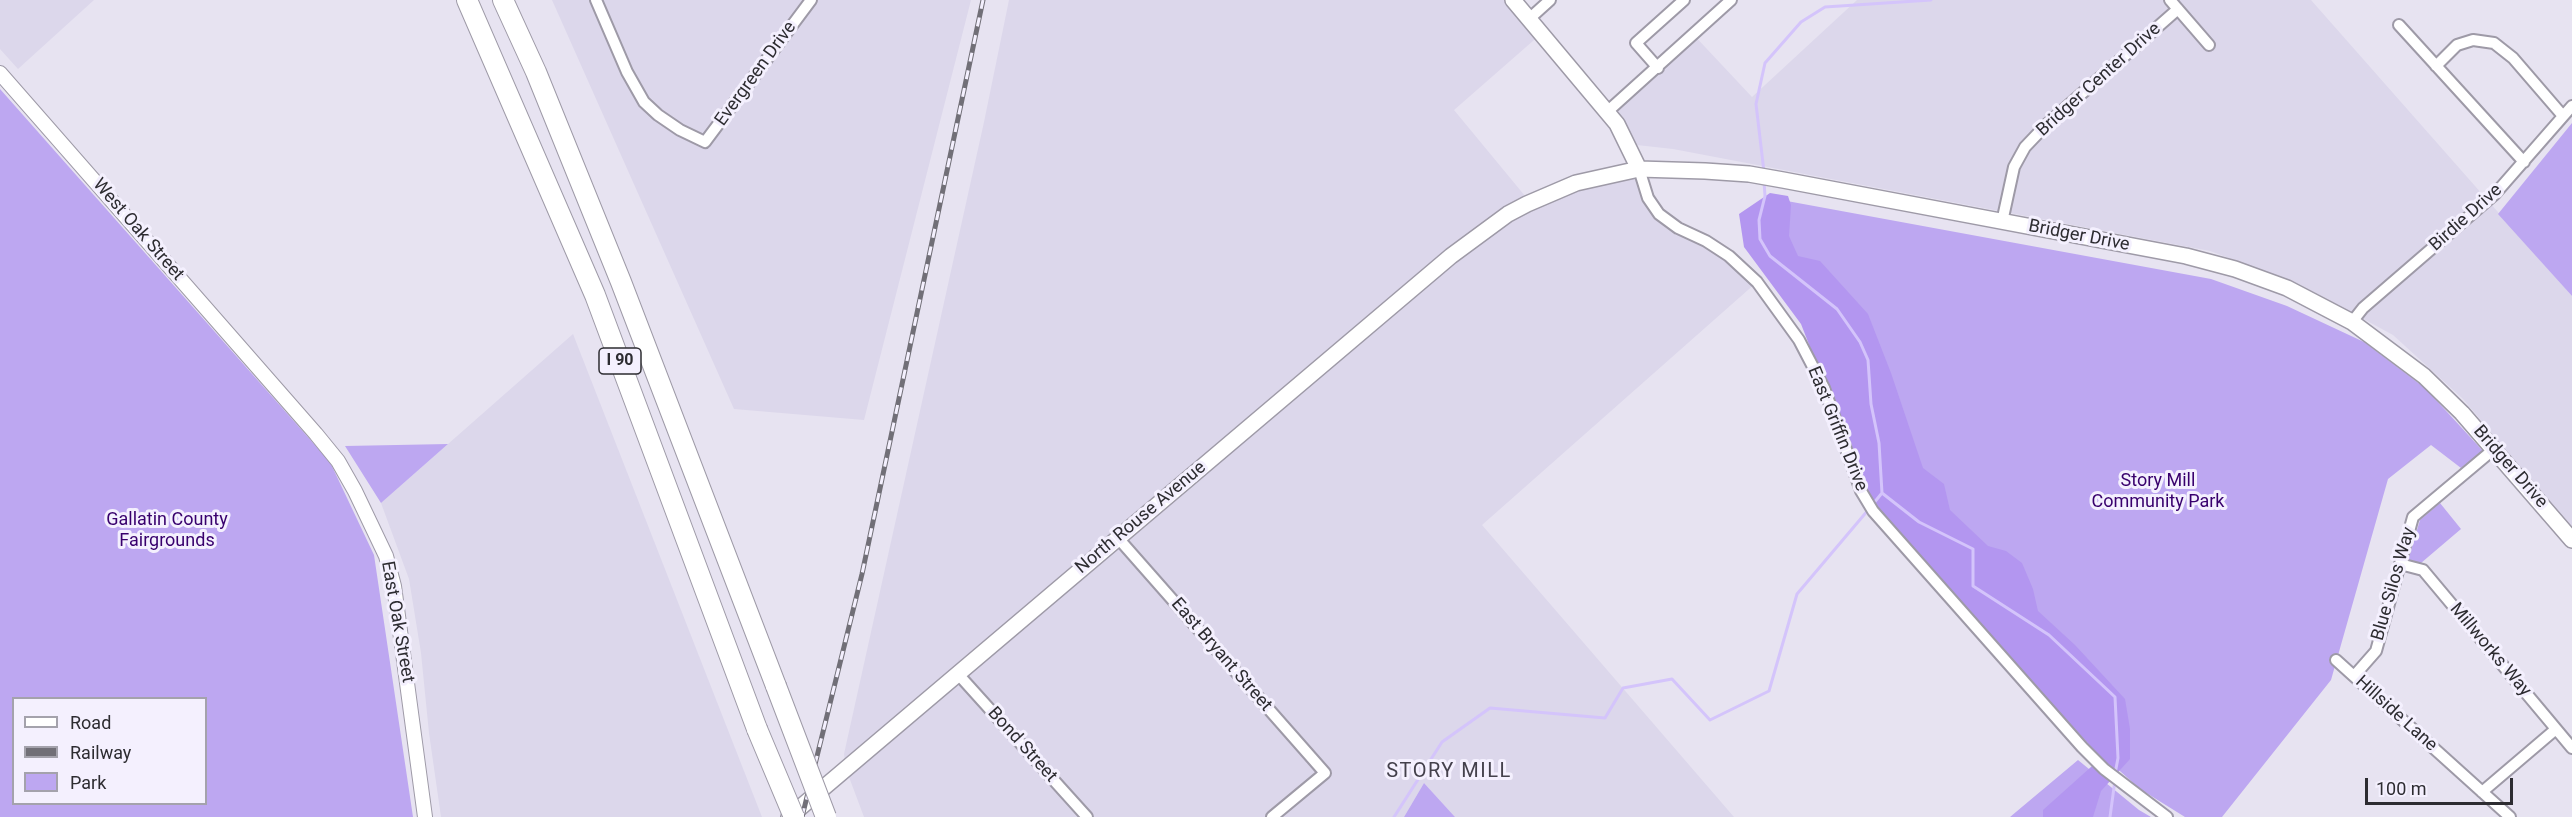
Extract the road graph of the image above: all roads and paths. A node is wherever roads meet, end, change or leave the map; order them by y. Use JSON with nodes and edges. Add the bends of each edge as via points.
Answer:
{"nodes":[{"id":1,"x":467,"y":0,"type":"edge"},
{"id":2,"x":503,"y":0,"type":"edge"},
{"id":3,"x":596,"y":0,"type":"edge"},
{"id":4,"x":811,"y":0,"type":"edge"},
{"id":5,"x":1513,"y":0,"type":"edge"},
{"id":6,"x":1550,"y":0,"type":"edge"},
{"id":7,"x":1684,"y":0,"type":"edge"},
{"id":8,"x":1731,"y":0,"type":"edge"},
{"id":9,"x":2174,"y":4,"type":"edge"},
{"id":10,"x":1529,"y":19,"type":"junction"},
{"id":11,"x":2399,"y":25,"type":"dead end"},
{"id":12,"x":2209,"y":45,"type":"dead end"},
{"id":13,"x":2436,"y":66,"type":"junction"},
{"id":14,"x":1658,"y":68,"type":"junction"},
{"id":15,"x":0,"y":72,"type":"edge"},
{"id":16,"x":2572,"y":106,"type":"edge"},
{"id":17,"x":1608,"y":111,"type":"junction"},
{"id":18,"x":2563,"y":116,"type":"junction"},
{"id":19,"x":2524,"y":162,"type":"junction"},
{"id":20,"x":1639,"y":169,"type":"junction"},
{"id":21,"x":2002,"y":222,"type":"junction"},
{"id":22,"x":1496,"y":223,"type":"joint"},
{"id":23,"x":2352,"y":322,"type":"junction"},
{"id":24,"x":276,"y":387,"type":"joint"},
{"id":25,"x":2494,"y":449,"type":"junction"},
{"id":26,"x":1118,"y":538,"type":"junction"},
{"id":27,"x":2572,"y":540,"type":"edge"},
{"id":28,"x":2400,"y":564,"type":"junction"},
{"id":29,"x":2336,"y":660,"type":"dead end"},
{"id":30,"x":958,"y":674,"type":"junction"},
{"id":31,"x":2354,"y":676,"type":"junction"},
{"id":32,"x":2556,"y":729,"type":"junction"},
{"id":33,"x":2572,"y":748,"type":"edge"},
{"id":34,"x":2482,"y":792,"type":"junction"},
{"id":35,"x":425,"y":817,"type":"edge"},
{"id":36,"x":789,"y":817,"type":"edge"},
{"id":37,"x":794,"y":817,"type":"edge"},
{"id":38,"x":826,"y":817,"type":"edge"},
{"id":39,"x":1087,"y":817,"type":"edge"},
{"id":40,"x":1272,"y":817,"type":"edge"},
{"id":41,"x":2167,"y":817,"type":"edge"},
{"id":42,"x":2510,"y":817,"type":"edge"}],
"edges":[{"from":1,"to":37,"type":"highway","number":"I 90","bridge":true,"via":[[595,295],[757,729]]},
{"from":2,"to":38,"type":"highway","number":"I 90","bridge":true,"via":[[621,282]]},
{"from":3,"to":4,"type":"street","name":"Evergreen Drive","via":[[644,102],[680,130],[705,142]]},
{"from":5,"to":10,"type":"main road","name":"East Griffin Drive"},
{"from":6,"to":10,"type":"street"},
{"from":7,"to":14,"type":"street","via":[[1636,43]]},
{"from":8,"to":14,"type":"street"},
{"from":9,"to":12,"type":"street"},
{"from":9,"to":21,"type":"street","name":"Bridger Center Drive","via":[[2025,147],[2014,167]]},
{"from":10,"to":17,"type":"main road","name":"East Griffin Drive"},
{"from":11,"to":13,"type":"street"},
{"from":13,"to":18,"type":"street","via":[[2457,45],[2473,40],[2494,43],[2513,58]]},
{"from":13,"to":19,"type":"street"},
{"from":14,"to":17,"type":"street"},
{"from":15,"to":24,"type":"street","name":"West Oak Street"},
{"from":16,"to":18,"type":"street","name":"Birdie Drive"},
{"from":17,"to":20,"type":"main road","name":"East Griffin Drive"},
{"from":18,"to":19,"type":"street","name":"Birdie Drive"},
{"from":19,"to":23,"type":"street","name":"Birdie Drive","via":[[2495,194],[2363,308]]},
{"from":20,"to":21,"type":"main road","name":"Bridger Drive","via":[[1749,174]]},
{"from":20,"to":22,"type":"main road","name":"Bridger Drive","via":[[1570,185]]},
{"from":20,"to":41,"type":"street","name":"East Griffin Drive","via":[[1648,198],[1659,214],[1729,256],[1757,282],[1799,340],[1824,388],[1854,477],[1873,511],[2082,747]]},
{"from":21,"to":23,"type":"main road","name":"Bridger Drive","via":[[2186,256],[2235,269],[2287,288]]},
{"from":22,"to":26,"type":"main road","name":"North Rouse Avenue","via":[[1451,256]]},
{"from":23,"to":25,"type":"main road","name":"Bridger Drive","via":[[2424,376]]},
{"from":24,"to":35,"type":"street","name":"East Oak Street","via":[[338,461],[386,556],[399,615]]},
{"from":25,"to":27,"type":"main road","name":"Bridger Drive"},
{"from":25,"to":28,"type":"street","name":"Blue Silos Way","via":[[2413,517]]},
{"from":26,"to":30,"type":"main road","name":"North Rouse Avenue"},
{"from":26,"to":40,"type":"street","name":"East Bryant Street","via":[[1324,773]]},
{"from":28,"to":31,"type":"street","name":"Blue Silos Way","via":[[2376,651]]},
{"from":28,"to":32,"type":"street","name":"Millworks Way","via":[[2423,570]]},
{"from":29,"to":31,"type":"street","name":"Hillside Lane"},
{"from":30,"to":36,"type":"main road","name":"North Rouse Avenue"},
{"from":30,"to":39,"type":"street","name":"Bond Street"},
{"from":31,"to":34,"type":"street","name":"Hillside Lane"},
{"from":32,"to":33,"type":"street","name":"Millworks Way"},
{"from":32,"to":34,"type":"street"},
{"from":34,"to":42,"type":"street","name":"Hillside Lane"}]}
